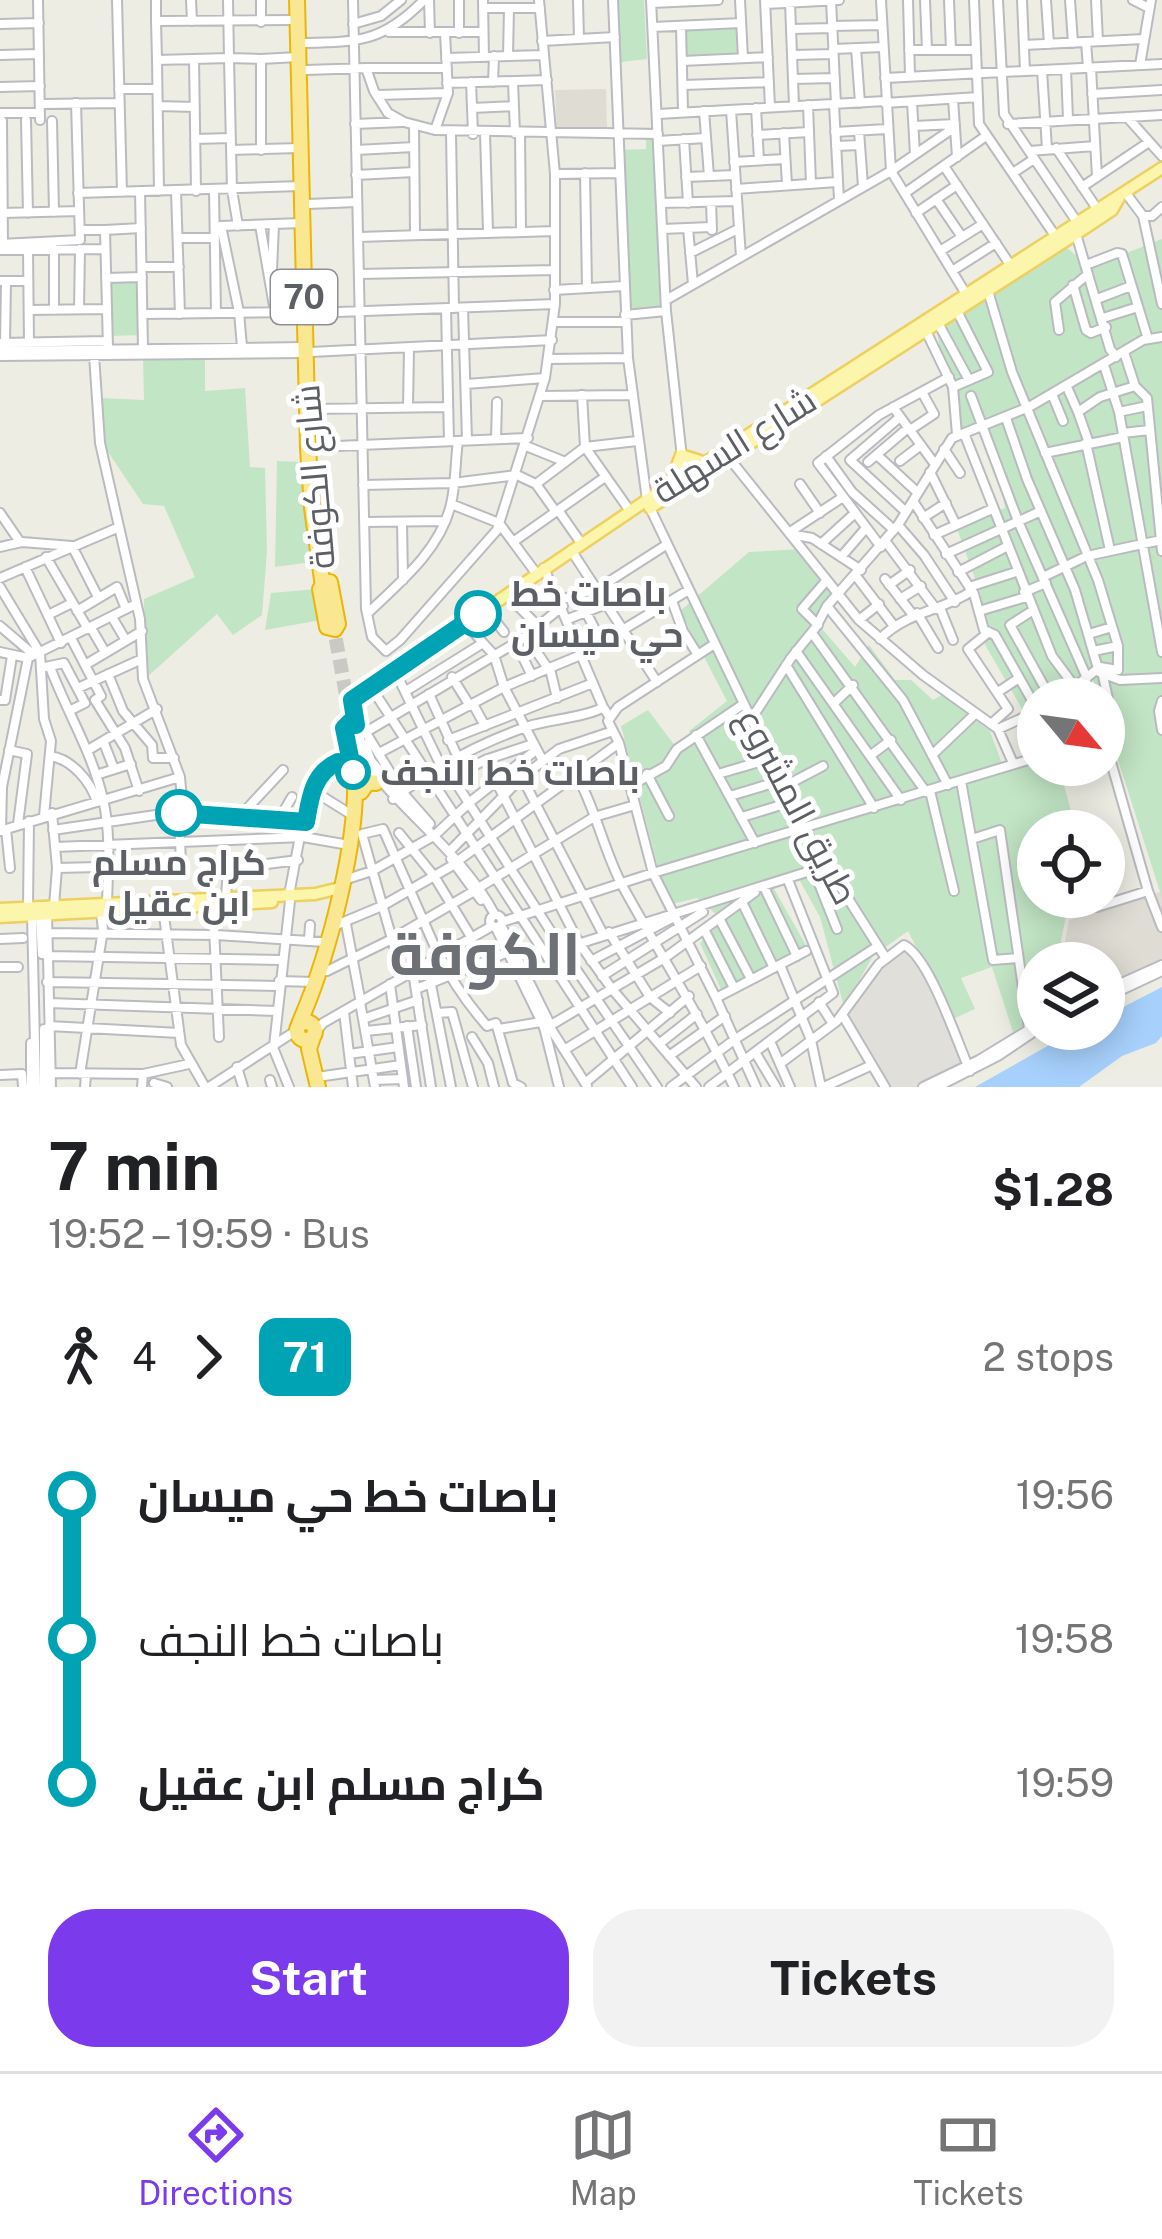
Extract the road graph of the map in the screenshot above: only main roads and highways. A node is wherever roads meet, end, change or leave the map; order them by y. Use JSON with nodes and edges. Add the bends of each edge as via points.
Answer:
{"nodes":[{"id":1,"x":301,"y":0,"type":"edge"},
{"id":2,"x":303,"y":57,"type":"junction"},
{"id":3,"x":1162,"y":168,"type":"edge"},
{"id":4,"x":303,"y":170,"type":"junction"},
{"id":5,"x":1122,"y":193,"type":"junction"},
{"id":6,"x":1077,"y":228,"type":"junction"},
{"id":7,"x":307,"y":312,"type":"junction"},
{"id":8,"x":846,"y":377,"type":"junction"},
{"id":9,"x":309,"y":381,"type":"junction"},
{"id":10,"x":708,"y":461,"type":"junction"},
{"id":11,"x":670,"y":485,"type":"junction"},
{"id":12,"x":648,"y":504,"type":"junction"},
{"id":13,"x":314,"y":507,"type":"junction"},
{"id":14,"x":326,"y":593,"type":"dead end"},
{"id":15,"x":358,"y":719,"type":"joint"},
{"id":16,"x":363,"y":767,"type":"junction"},
{"id":17,"x":358,"y":804,"type":"junction"},
{"id":18,"x":219,"y":901,"type":"junction"},
{"id":19,"x":336,"y":903,"type":"junction"},
{"id":20,"x":104,"y":907,"type":"junction"},
{"id":21,"x":4,"y":913,"type":"edge"},
{"id":22,"x":301,"y":1033,"type":"junction"},
{"id":23,"x":316,"y":1084,"type":"edge"}],
"edges":[{"from":1,"to":2,"type":"highway","name":"شارع الكوفة","number":"70"},
{"from":1,"to":2,"type":"highway","name":"شارع الكوفة","number":"70"},
{"from":2,"to":4,"type":"highway","name":"شارع الكوفة","number":"70"},
{"from":3,"to":5,"type":"main road","name":"شارع السهلة"},
{"from":4,"to":7,"type":"highway","name":"شارع الكوفة","number":"70"},
{"from":4,"to":7,"type":"highway","name":"شارع الكوفة","number":"70"},
{"from":5,"to":6,"type":"main road","name":"شارع السهلة"},
{"from":5,"to":6,"type":"main road","name":"شارع السهلة","via":[[1114,208]]},
{"from":6,"to":8,"type":"main road","name":"شارع السهلة"},
{"from":6,"to":8,"type":"main road","name":"شارع السهلة"},
{"from":7,"to":9,"type":"highway","name":"شارع الكوفة","number":"70"},
{"from":8,"to":10,"type":"main road","name":"شارع السهلة"},
{"from":8,"to":12,"type":"main road","name":"شارع السهلة"},
{"from":9,"to":13,"type":"highway","name":"شارع الكوفة","number":"70"},
{"from":9,"to":13,"type":"highway","name":"شارع الكوفة","number":"70"},
{"from":10,"to":11,"type":"main road","name":"شارع السهلة"},
{"from":10,"to":11,"type":"main road","via":[[681,455]]},
{"from":11,"to":12,"type":"main road","name":"شارع السهلة"},
{"from":12,"to":15,"type":"main road","name":"شارع السهلة","via":[[371,687]]},
{"from":13,"to":13,"type":"highway","via":[[316,567],[332,630],[338,624]]},
{"from":13,"to":14,"type":"highway","name":"شارع الكوفة","number":"70"},
{"from":15,"to":16,"type":"highway","via":[[344,728]]},
{"from":16,"to":17,"type":"highway"},
{"from":16,"to":17,"type":"highway","via":[[368,782]]},
{"from":17,"to":19,"type":"highway"},
{"from":17,"to":19,"type":"highway","via":[[358,845]]},
{"from":18,"to":19,"type":"main road"},
{"from":18,"to":20,"type":"main road"},
{"from":18,"to":20,"type":"main road"},
{"from":19,"to":22,"type":"highway"},
{"from":19,"to":22,"type":"highway","via":[[317,941]]},
{"from":20,"to":21,"type":"main road"},
{"from":22,"to":23,"type":"highway"}]}
